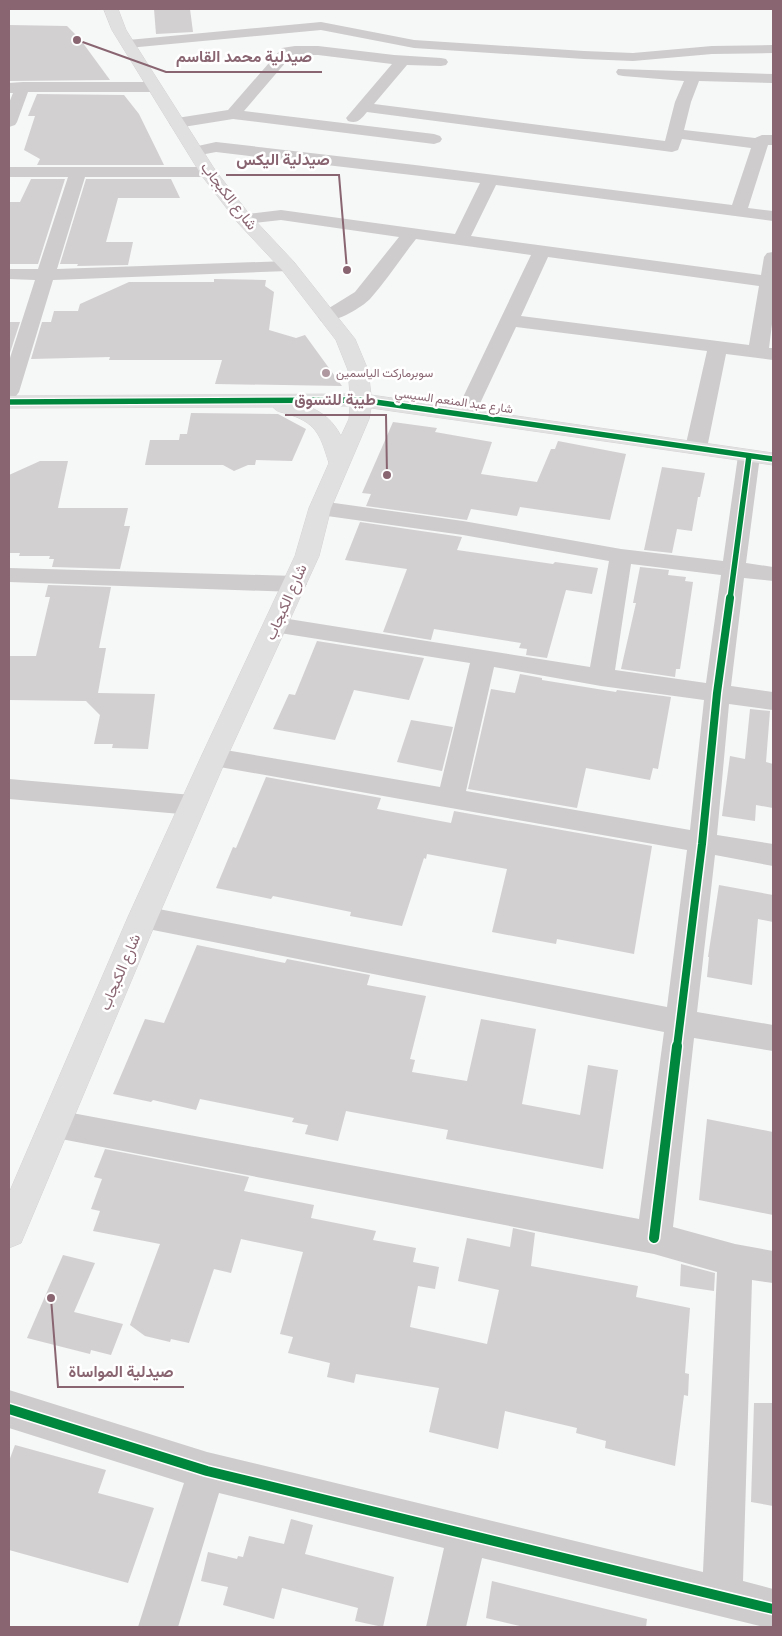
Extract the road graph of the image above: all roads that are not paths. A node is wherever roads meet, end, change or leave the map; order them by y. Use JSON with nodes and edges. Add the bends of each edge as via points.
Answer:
{"nodes":[{"id":1,"x":111,"y":9,"type":"edge"},
{"id":2,"x":128,"y":44,"type":"junction"},
{"id":3,"x":773,"y":49,"type":"edge"},
{"id":4,"x":402,"y":62,"type":"junction"},
{"id":5,"x":578,"y":69,"type":"dead end"},
{"id":6,"x":610,"y":72,"type":"dead end"},
{"id":7,"x":694,"y":76,"type":"junction"},
{"id":8,"x":773,"y":78,"type":"edge"},
{"id":9,"x":153,"y":87,"type":"junction"},
{"id":10,"x":16,"y":88,"type":"edge"},
{"id":11,"x":364,"y":107,"type":"junction"},
{"id":12,"x":233,"y":114,"type":"junction"},
{"id":13,"x":447,"y":118,"type":"junction"},
{"id":14,"x":9,"y":122,"type":"edge"},
{"id":15,"x":177,"y":123,"type":"junction"},
{"id":16,"x":345,"y":128,"type":"junction"},
{"id":17,"x":677,"y":134,"type":"junction"},
{"id":18,"x":434,"y":139,"type":"junction"},
{"id":19,"x":767,"y":142,"type":"edge"},
{"id":20,"x":195,"y":151,"type":"junction"},
{"id":21,"x":415,"y":170,"type":"junction"},
{"id":22,"x":9,"y":172,"type":"edge"},
{"id":23,"x":78,"y":172,"type":"junction"},
{"id":24,"x":208,"y":172,"type":"junction"},
{"id":25,"x":490,"y":181,"type":"junction"},
{"id":26,"x":738,"y":212,"type":"junction"},
{"id":27,"x":773,"y":216,"type":"edge"},
{"id":28,"x":244,"y":219,"type":"junction"},
{"id":29,"x":410,"y":234,"type":"junction"},
{"id":30,"x":460,"y":240,"type":"junction"},
{"id":31,"x":542,"y":251,"type":"junction"},
{"id":32,"x":773,"y":257,"type":"edge"},
{"id":33,"x":288,"y":266,"type":"junction"},
{"id":34,"x":9,"y":274,"type":"edge"},
{"id":35,"x":44,"y":275,"type":"junction"},
{"id":36,"x":768,"y":282,"type":"junction"},
{"id":37,"x":328,"y":317,"type":"junction"},
{"id":38,"x":509,"y":320,"type":"junction"},
{"id":39,"x":718,"y":347,"type":"junction"},
{"id":40,"x":765,"y":353,"type":"edge"},
{"id":41,"x":9,"y":392,"type":"edge"},
{"id":42,"x":263,"y":400,"type":"junction"},
{"id":43,"x":361,"y":400,"type":"junction"},
{"id":44,"x":9,"y":402,"type":"edge"},
{"id":45,"x":465,"y":414,"type":"junction"},
{"id":46,"x":696,"y":448,"type":"junction"},
{"id":47,"x":761,"y":458,"type":"edge"},
{"id":48,"x":340,"y":463,"type":"junction"},
{"id":49,"x":320,"y":508,"type":"junction"},
{"id":50,"x":621,"y":556,"type":"junction"},
{"id":51,"x":735,"y":570,"type":"junction"},
{"id":52,"x":773,"y":574,"type":"edge"},
{"id":53,"x":9,"y":575,"type":"edge"},
{"id":54,"x":295,"y":584,"type":"junction"},
{"id":55,"x":276,"y":625,"type":"junction"},
{"id":56,"x":484,"y":657,"type":"junction"},
{"id":57,"x":601,"y":677,"type":"junction"},
{"id":58,"x":717,"y":693,"type":"junction"},
{"id":59,"x":773,"y":701,"type":"edge"},
{"id":60,"x":214,"y":757,"type":"junction"},
{"id":61,"x":9,"y":789,"type":"edge"},
{"id":62,"x":451,"y":797,"type":"junction"},
{"id":63,"x":192,"y":805,"type":"junction"},
{"id":64,"x":702,"y":844,"type":"junction"},
{"id":65,"x":773,"y":855,"type":"edge"},
{"id":66,"x":143,"y":917,"type":"junction"},
{"id":67,"x":679,"y":1022,"type":"junction"},
{"id":68,"x":773,"y":1038,"type":"edge"},
{"id":69,"x":56,"y":1124,"type":"junction"},
{"id":70,"x":9,"y":1232,"type":"edge"},
{"id":71,"x":654,"y":1238,"type":"junction"},
{"id":72,"x":735,"y":1260,"type":"junction"},
{"id":73,"x":773,"y":1267,"type":"edge"},
{"id":74,"x":9,"y":1409,"type":"edge"},
{"id":75,"x":208,"y":1472,"type":"junction"},
{"id":76,"x":468,"y":1534,"type":"junction"},
{"id":77,"x":722,"y":1595,"type":"junction"},
{"id":78,"x":773,"y":1609,"type":"edge"},
{"id":79,"x":158,"y":1627,"type":"edge"},
{"id":80,"x":446,"y":1627,"type":"edge"}],
"edges":[{"from":1,"to":2,"type":"main road","name":"شارع الكبجاب"},
{"from":2,"to":3,"type":"street","via":[[320,20],[414,44],[584,55],[633,57],[702,50]]},
{"from":2,"to":9,"type":"main road","name":"شارع الكبجاب"},
{"from":4,"to":5,"type":"street","via":[[518,59]]},
{"from":4,"to":11,"type":"street"},
{"from":4,"to":12,"type":"street","via":[[315,50],[287,51]]},
{"from":6,"to":7,"type":"street"},
{"from":7,"to":8,"type":"street"},
{"from":7,"to":17,"type":"street","via":[[683,102]]},
{"from":9,"to":10,"type":"street"},
{"from":9,"to":15,"type":"main road","name":"شارع الكبجاب"},
{"from":10,"to":14,"type":"street"},
{"from":11,"to":13,"type":"street"},
{"from":11,"to":16,"type":"street"},
{"from":12,"to":15,"type":"street"},
{"from":12,"to":16,"type":"street"},
{"from":13,"to":17,"type":"street","via":[[669,147],[674,146]]},
{"from":13,"to":18,"type":"street"},
{"from":15,"to":20,"type":"main road","name":"شارع الكبجاب"},
{"from":16,"to":18,"type":"street"},
{"from":17,"to":19,"type":"street"},
{"from":18,"to":21,"type":"street"},
{"from":19,"to":26,"type":"street"},
{"from":20,"to":21,"type":"street","via":[[216,147]]},
{"from":20,"to":24,"type":"main road","name":"شارع الكبجاب"},
{"from":21,"to":25,"type":"street"},
{"from":22,"to":23,"type":"street"},
{"from":23,"to":24,"type":"street"},
{"from":23,"to":35,"type":"street"},
{"from":24,"to":28,"type":"main road","name":"شارع الكبجاب"},
{"from":25,"to":26,"type":"street"},
{"from":25,"to":30,"type":"street"},
{"from":26,"to":27,"type":"street"},
{"from":28,"to":29,"type":"street","via":[[281,215]]},
{"from":28,"to":33,"type":"main road","name":"شارع الكبجاب"},
{"from":29,"to":30,"type":"street"},
{"from":29,"to":37,"type":"street","via":[[362,296]]},
{"from":30,"to":31,"type":"street"},
{"from":31,"to":36,"type":"street"},
{"from":31,"to":38,"type":"street"},
{"from":32,"to":36,"type":"street"},
{"from":33,"to":35,"type":"street"},
{"from":33,"to":37,"type":"main road","name":"شارع الكبجاب"},
{"from":34,"to":35,"type":"street"},
{"from":35,"to":41,"type":"street"},
{"from":36,"to":40,"type":"street"},
{"from":37,"to":43,"type":"main road","name":"شارع الكبجاب","via":[[346,339],[353,356]]},
{"from":38,"to":39,"type":"street"},
{"from":38,"to":45,"type":"street"},
{"from":39,"to":40,"type":"street"},
{"from":39,"to":46,"type":"street"},
{"from":42,"to":43,"type":"main road","name":"شارع عبد المنعم السيسي"},
{"from":42,"to":44,"type":"main road","name":"شارع عبد المنعم السيسي"},
{"from":42,"to":48,"type":"main road","via":[[304,411],[322,421]]},
{"from":43,"to":45,"type":"main road","name":"شارع عبد المنعم السيسي"},
{"from":43,"to":48,"type":"main road","name":"شارع الكبجاب","via":[[359,419]]},
{"from":45,"to":46,"type":"main road","name":"شارع عبد المنعم السيسي"},
{"from":46,"to":47,"type":"main road","name":"شارع عبد المنعم السيسي"},
{"from":47,"to":51,"type":"street"},
{"from":48,"to":49,"type":"main road","name":"شارع الكبجاب"},
{"from":49,"to":50,"type":"street","via":[[463,528]]},
{"from":49,"to":54,"type":"main road","name":"شارع الكبجاب","via":[[307,556]]},
{"from":50,"to":51,"type":"street"},
{"from":50,"to":57,"type":"street"},
{"from":51,"to":52,"type":"street"},
{"from":51,"to":58,"type":"street"},
{"from":53,"to":54,"type":"street"},
{"from":54,"to":55,"type":"main road","name":"شارع الكبجاب"},
{"from":55,"to":56,"type":"street"},
{"from":55,"to":60,"type":"main road","name":"شارع الكبجاب"},
{"from":56,"to":57,"type":"street"},
{"from":56,"to":62,"type":"street"},
{"from":57,"to":58,"type":"street"},
{"from":58,"to":59,"type":"street"},
{"from":58,"to":64,"type":"street"},
{"from":60,"to":62,"type":"street"},
{"from":60,"to":63,"type":"main road","name":"شارع الكبجاب"},
{"from":61,"to":63,"type":"street"},
{"from":62,"to":64,"type":"street"},
{"from":63,"to":66,"type":"main road","name":"شارع الكبجاب"},
{"from":64,"to":65,"type":"street"},
{"from":64,"to":67,"type":"street"},
{"from":66,"to":67,"type":"street"},
{"from":66,"to":69,"type":"main road","name":"شارع الكبجاب"},
{"from":67,"to":68,"type":"street"},
{"from":67,"to":71,"type":"street"},
{"from":69,"to":70,"type":"main road","name":"شارع الكبجاب"},
{"from":69,"to":71,"type":"street"},
{"from":71,"to":72,"type":"street"},
{"from":72,"to":73,"type":"street"},
{"from":72,"to":77,"type":"street"},
{"from":74,"to":75,"type":"street"},
{"from":75,"to":76,"type":"street"},
{"from":75,"to":79,"type":"street"},
{"from":76,"to":77,"type":"street"},
{"from":76,"to":80,"type":"street"},
{"from":77,"to":78,"type":"street"}]}
